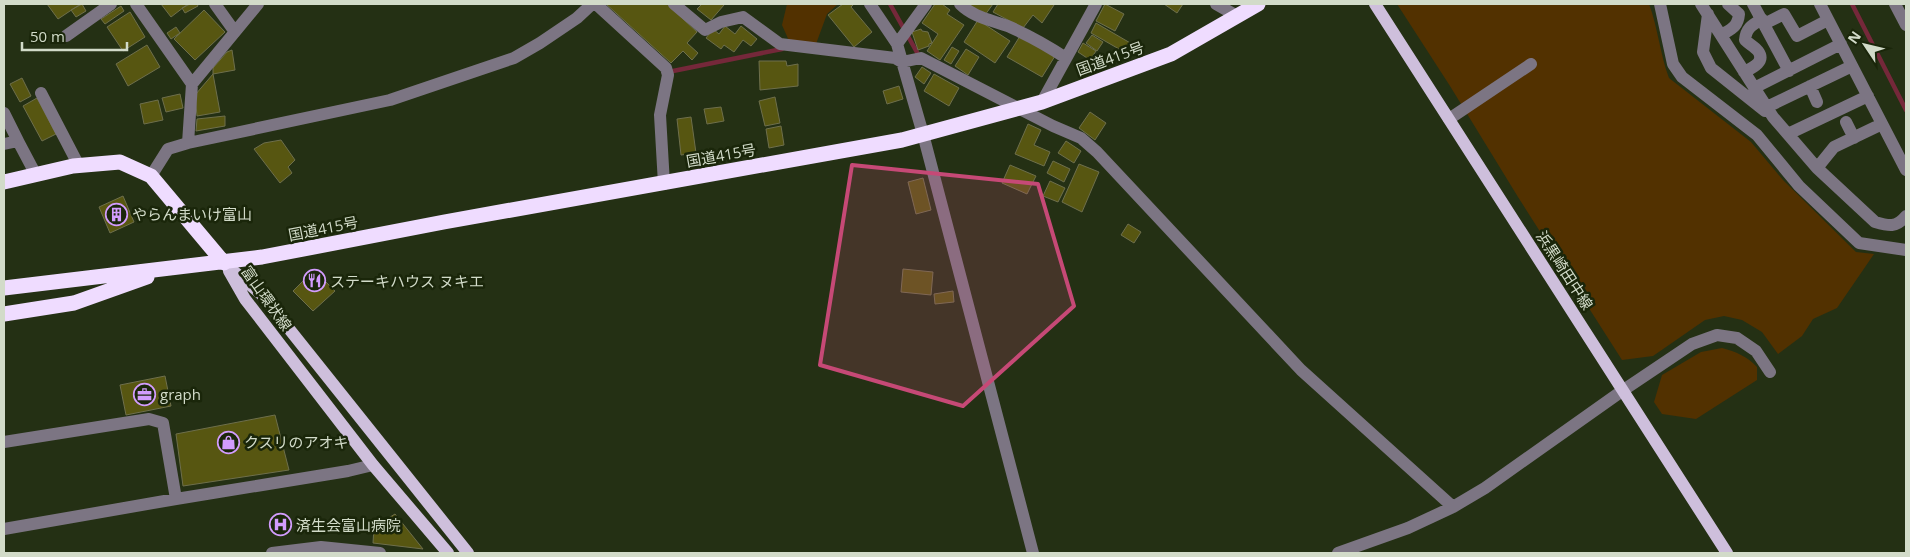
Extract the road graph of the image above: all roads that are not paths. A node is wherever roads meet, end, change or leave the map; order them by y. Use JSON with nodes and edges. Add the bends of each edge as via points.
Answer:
{"nodes":[{"id":1,"x":111,"y":4,"type":"edge"},
{"id":2,"x":136,"y":4,"type":"edge"},
{"id":3,"x":215,"y":4,"type":"edge"},
{"id":4,"x":258,"y":4,"type":"edge"},
{"id":5,"x":592,"y":4,"type":"edge"},
{"id":6,"x":596,"y":4,"type":"edge"},
{"id":7,"x":674,"y":4,"type":"edge"},
{"id":8,"x":870,"y":4,"type":"edge"},
{"id":9,"x":926,"y":4,"type":"edge"},
{"id":10,"x":960,"y":4,"type":"edge"},
{"id":11,"x":1096,"y":4,"type":"edge"},
{"id":12,"x":1216,"y":4,"type":"edge"},
{"id":13,"x":1258,"y":4,"type":"edge"},
{"id":14,"x":1375,"y":4,"type":"edge"},
{"id":15,"x":1660,"y":4,"type":"edge"},
{"id":16,"x":1728,"y":4,"type":"edge"},
{"id":17,"x":1753,"y":4,"type":"edge"},
{"id":18,"x":1820,"y":4,"type":"edge"},
{"id":19,"x":1895,"y":4,"type":"edge"},
{"id":20,"x":1704,"y":9,"type":"edge"},
{"id":21,"x":1237,"y":16,"type":"junction"},
{"id":22,"x":1828,"y":20,"type":"junction"},
{"id":23,"x":1763,"y":22,"type":"junction"},
{"id":24,"x":1906,"y":25,"type":"edge"},
{"id":25,"x":235,"y":32,"type":"junction"},
{"id":26,"x":1721,"y":35,"type":"junction"},
{"id":27,"x":66,"y":36,"type":"dead end"},
{"id":28,"x":897,"y":44,"type":"junction"},
{"id":29,"x":1841,"y":44,"type":"junction"},
{"id":30,"x":1066,"y":58,"type":"junction"},
{"id":31,"x":902,"y":62,"type":"junction"},
{"id":32,"x":1531,"y":64,"type":"dead end"},
{"id":33,"x":1852,"y":66,"type":"junction"},
{"id":34,"x":1789,"y":71,"type":"junction"},
{"id":35,"x":1744,"y":72,"type":"junction"},
{"id":36,"x":192,"y":84,"type":"junction"},
{"id":37,"x":1810,"y":86,"type":"junction"},
{"id":38,"x":1754,"y":88,"type":"junction"},
{"id":39,"x":41,"y":93,"type":"dead end"},
{"id":40,"x":1868,"y":96,"type":"junction"},
{"id":41,"x":1042,"y":102,"type":"junction"},
{"id":42,"x":1818,"y":102,"type":"dead end"},
{"id":43,"x":1020,"y":108,"type":"junction"},
{"id":44,"x":1770,"y":112,"type":"junction"},
{"id":45,"x":4,"y":113,"type":"edge"},
{"id":46,"x":1449,"y":119,"type":"junction"},
{"id":47,"x":1846,"y":122,"type":"dead end"},
{"id":48,"x":1882,"y":124,"type":"junction"},
{"id":49,"x":924,"y":134,"type":"junction"},
{"id":50,"x":1788,"y":134,"type":"junction"},
{"id":51,"x":1854,"y":138,"type":"junction"},
{"id":52,"x":18,"y":141,"type":"junction"},
{"id":53,"x":188,"y":143,"type":"junction"},
{"id":54,"x":4,"y":144,"type":"edge"},
{"id":55,"x":79,"y":166,"type":"junction"},
{"id":56,"x":1817,"y":168,"type":"junction"},
{"id":57,"x":1906,"y":170,"type":"edge"},
{"id":58,"x":36,"y":175,"type":"junction"},
{"id":59,"x":151,"y":176,"type":"junction"},
{"id":60,"x":4,"y":182,"type":"edge"},
{"id":61,"x":664,"y":184,"type":"junction"},
{"id":62,"x":1906,"y":216,"type":"edge"},
{"id":63,"x":1906,"y":250,"type":"edge"},
{"id":64,"x":224,"y":263,"type":"junction"},
{"id":65,"x":169,"y":269,"type":"junction"},
{"id":66,"x":4,"y":288,"type":"edge"},
{"id":67,"x":4,"y":314,"type":"edge"},
{"id":68,"x":1770,"y":372,"type":"dead end"},
{"id":69,"x":1622,"y":391,"type":"junction"},
{"id":70,"x":4,"y":442,"type":"edge"},
{"id":71,"x":373,"y":465,"type":"junction"},
{"id":72,"x":176,"y":499,"type":"junction"},
{"id":73,"x":1453,"y":507,"type":"junction"},
{"id":74,"x":4,"y":529,"type":"edge"},
{"id":75,"x":460,"y":543,"type":"junction"},
{"id":76,"x":272,"y":553,"type":"edge"},
{"id":77,"x":380,"y":553,"type":"edge"},
{"id":78,"x":447,"y":553,"type":"edge"},
{"id":79,"x":468,"y":553,"type":"edge"},
{"id":80,"x":1033,"y":553,"type":"edge"},
{"id":81,"x":1338,"y":553,"type":"edge"},
{"id":82,"x":1727,"y":553,"type":"edge"}],
"edges":[{"from":1,"to":27,"type":"street"},
{"from":2,"to":36,"type":"street"},
{"from":3,"to":25,"type":"street"},
{"from":4,"to":25,"type":"street"},
{"from":5,"to":53,"type":"street","via":[[577,18],[514,58],[390,100]]},
{"from":6,"to":61,"type":"street","via":[[666,68],[668,75],[660,115]]},
{"from":7,"to":31,"type":"street","via":[[705,30],[743,17],[780,44],[895,58]]},
{"from":8,"to":28,"type":"street"},
{"from":9,"to":28,"type":"street"},
{"from":10,"to":30,"type":"street","via":[[978,17],[1031,36]]},
{"from":11,"to":30,"type":"street"},
{"from":12,"to":21,"type":"street"},
{"from":13,"to":21,"type":"highway","name":"国道415号"},
{"from":14,"to":46,"type":"main road","name":"浜黒崎田中線"},
{"from":15,"to":63,"type":"street","via":[[1673,64],[1682,77],[1757,135],[1799,186],[1859,243]]},
{"from":16,"to":26,"type":"street","via":[[1739,14],[1738,22]]},
{"from":17,"to":23,"type":"street"},
{"from":18,"to":22,"type":"street"},
{"from":19,"to":24,"type":"street"},
{"from":20,"to":26,"type":"street"},
{"from":20,"to":44,"type":"street","via":[[1703,52],[1712,68]]},
{"from":21,"to":41,"type":"highway","name":"国道415号","via":[[1171,54]]},
{"from":22,"to":23,"type":"street","via":[[1797,36],[1784,14]]},
{"from":22,"to":29,"type":"street"},
{"from":23,"to":34,"type":"street"},
{"from":23,"to":35,"type":"street","via":[[1750,26],[1746,32],[1745,40],[1758,51],[1760,59],[1758,64]]},
{"from":25,"to":36,"type":"street"},
{"from":26,"to":35,"type":"street"},
{"from":28,"to":31,"type":"street"},
{"from":29,"to":33,"type":"street"},
{"from":29,"to":34,"type":"street"},
{"from":30,"to":41,"type":"street"},
{"from":31,"to":43,"type":"street","via":[[921,58]]},
{"from":31,"to":49,"type":"street"},
{"from":32,"to":46,"type":"street"},
{"from":33,"to":37,"type":"street"},
{"from":33,"to":40,"type":"street"},
{"from":34,"to":38,"type":"street"},
{"from":35,"to":38,"type":"street"},
{"from":36,"to":53,"type":"street"},
{"from":37,"to":42,"type":"street"},
{"from":37,"to":44,"type":"street"},
{"from":38,"to":44,"type":"street"},
{"from":39,"to":55,"type":"street"},
{"from":40,"to":48,"type":"street"},
{"from":40,"to":50,"type":"street"},
{"from":41,"to":43,"type":"highway","name":"国道415号"},
{"from":43,"to":49,"type":"highway","name":"国道415号"},
{"from":43,"to":73,"type":"street","via":[[1081,138],[1097,152],[1301,370]]},
{"from":44,"to":50,"type":"street"},
{"from":45,"to":52,"type":"street"},
{"from":46,"to":69,"type":"main road","name":"浜黒崎田中線"},
{"from":47,"to":51,"type":"street"},
{"from":48,"to":51,"type":"street"},
{"from":48,"to":57,"type":"street"},
{"from":49,"to":61,"type":"highway","name":"国道415号"},
{"from":49,"to":80,"type":"street"},
{"from":50,"to":56,"type":"street"},
{"from":51,"to":56,"type":"street","via":[[1834,147]]},
{"from":52,"to":54,"type":"street"},
{"from":52,"to":58,"type":"street"},
{"from":53,"to":59,"type":"street","via":[[168,149]]},
{"from":55,"to":58,"type":"highway"},
{"from":55,"to":59,"type":"highway","via":[[120,162]]},
{"from":56,"to":62,"type":"street","via":[[1875,222],[1887,226],[1900,223]]},
{"from":58,"to":60,"type":"highway"},
{"from":59,"to":64,"type":"highway"},
{"from":61,"to":64,"type":"highway","name":"国道415号"},
{"from":64,"to":65,"type":"highway","name":"国道415号"},
{"from":64,"to":71,"type":"main road","name":"富山環状線","via":[[245,299]]},
{"from":64,"to":75,"type":"main road","name":"富山環状線","via":[[262,296]]},
{"from":65,"to":66,"type":"highway","name":"国道415号"},
{"from":65,"to":67,"type":"highway","name":"国道415号","via":[[74,303]]},
{"from":68,"to":69,"type":"street","via":[[1756,352],[1737,338],[1717,336],[1692,344]]},
{"from":69,"to":73,"type":"street"},
{"from":69,"to":82,"type":"main road","name":"浜黒崎田中線"},
{"from":70,"to":72,"type":"street","via":[[149,419],[162,424]]},
{"from":71,"to":72,"type":"street"},
{"from":71,"to":78,"type":"main road","name":"富山環状線"},
{"from":72,"to":74,"type":"street"},
{"from":73,"to":81,"type":"street","via":[[1408,528]]},
{"from":75,"to":78,"type":"street"},
{"from":75,"to":79,"type":"main road","name":"富山環状線"},
{"from":76,"to":77,"type":"street","via":[[322,546]]}]}
